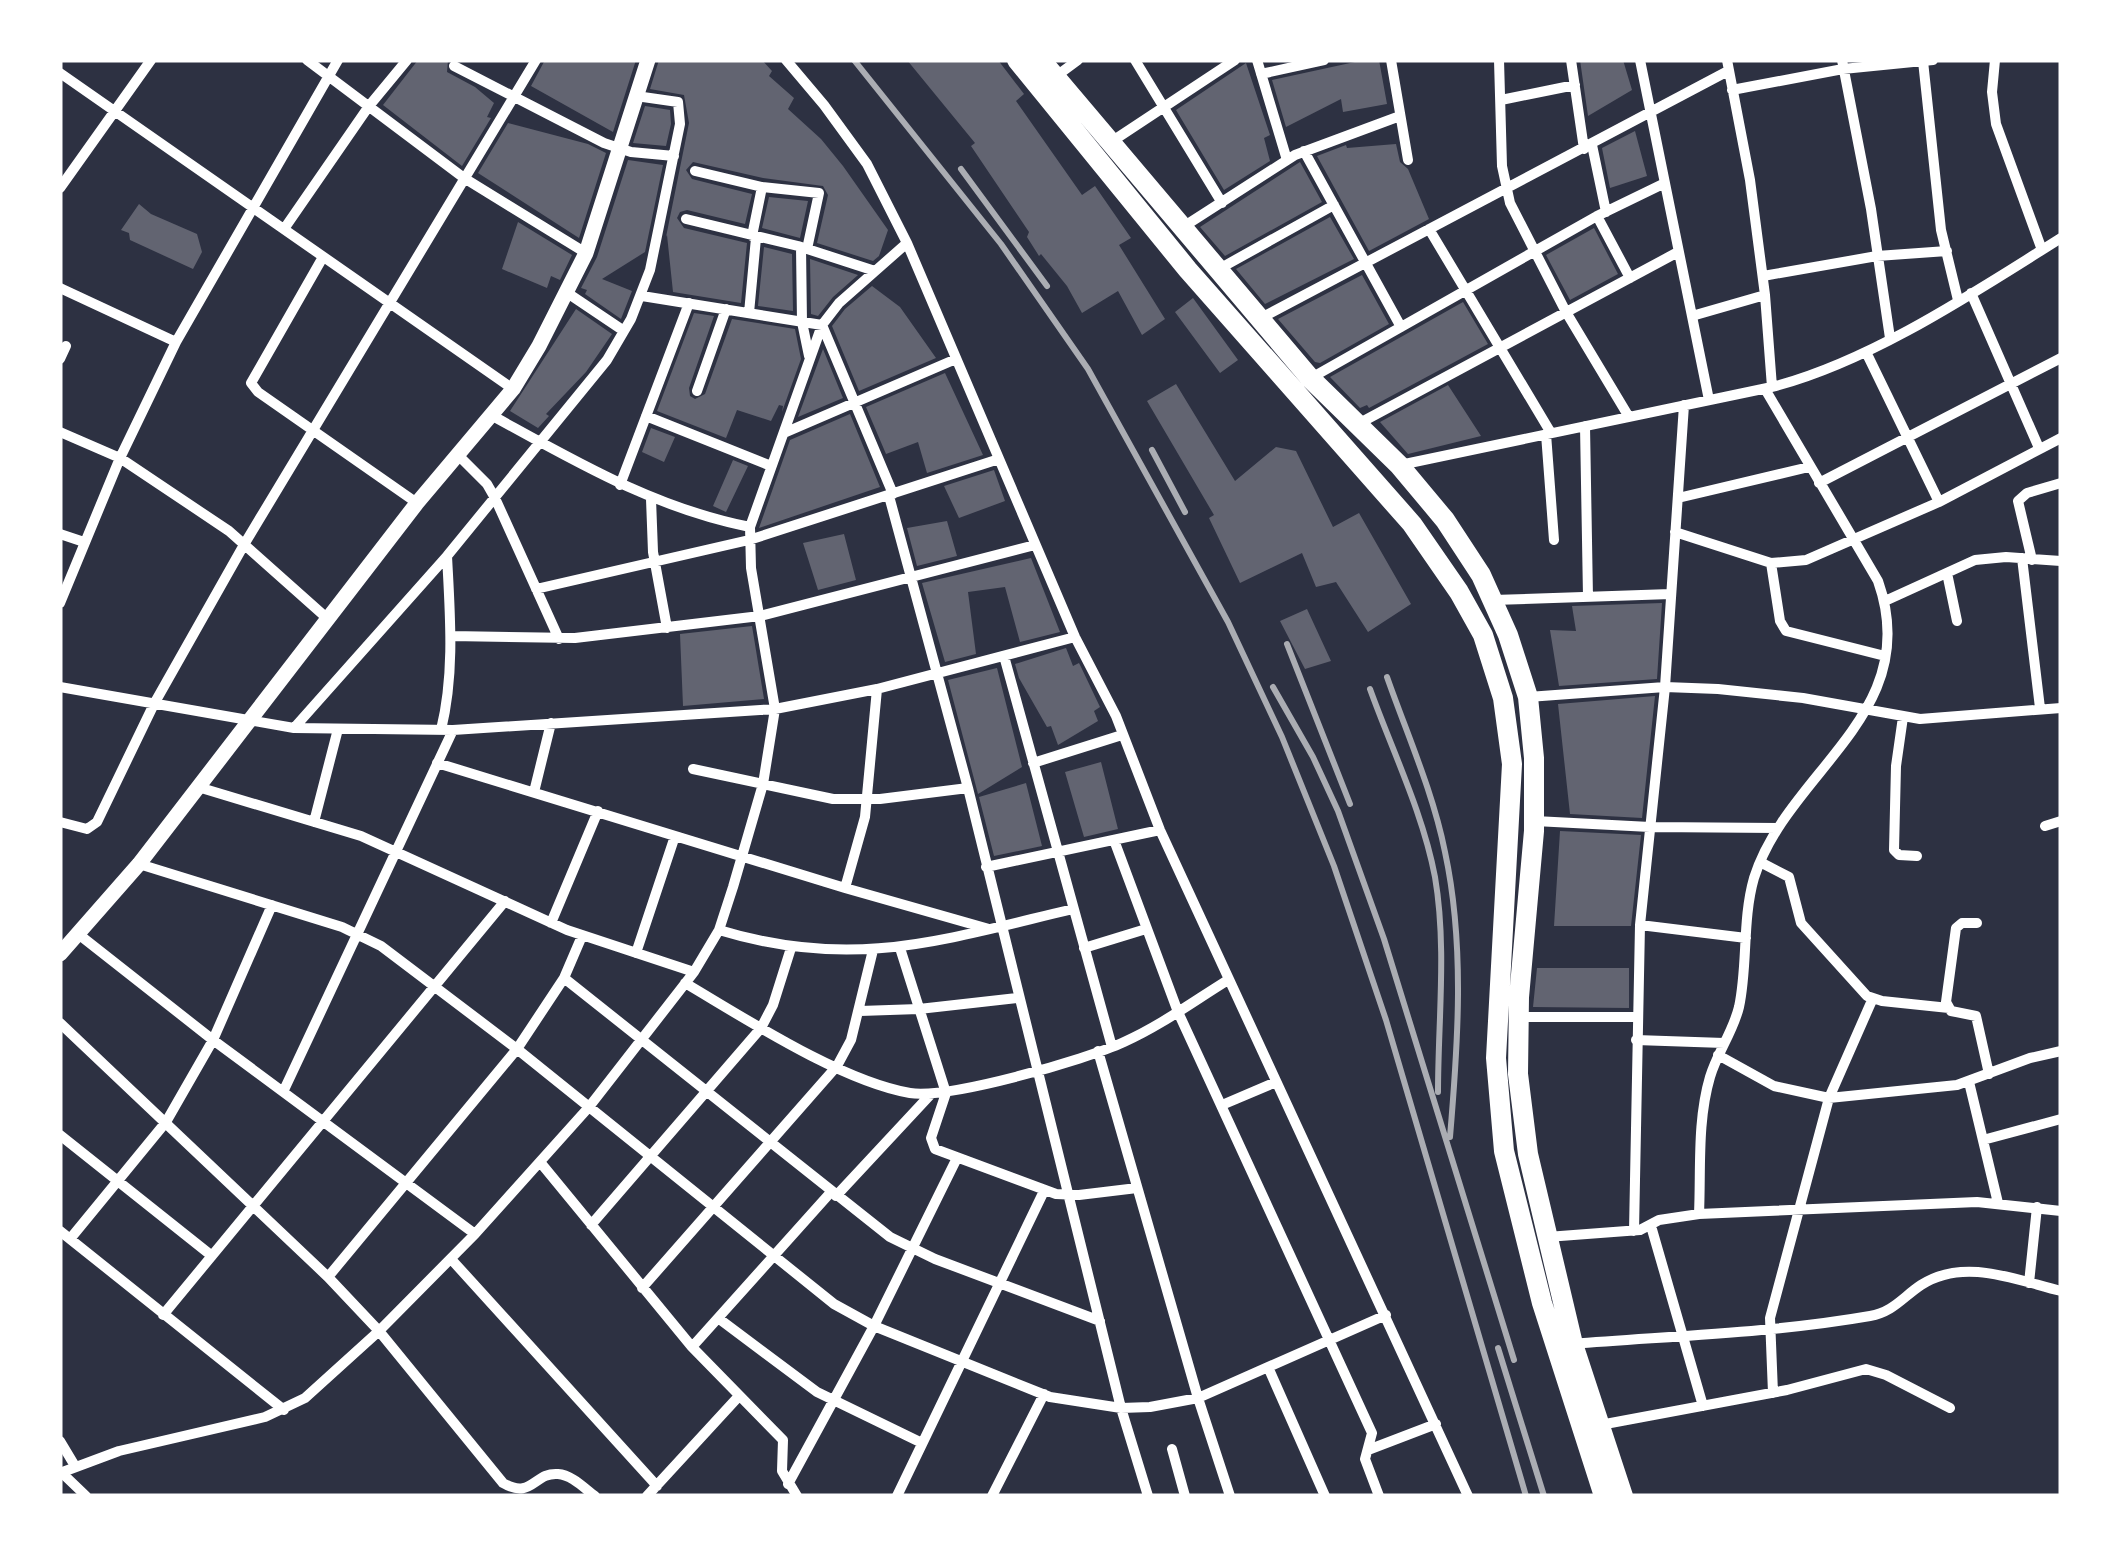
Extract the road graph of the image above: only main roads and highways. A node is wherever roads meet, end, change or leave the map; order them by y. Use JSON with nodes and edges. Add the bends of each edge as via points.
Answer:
{"nodes":[{"id":1,"x":1018,"y":60,"type":"edge"},
{"id":2,"x":1048,"y":68,"type":"edge"},
{"id":3,"x":1604,"y":1496,"type":"edge"},
{"id":4,"x":1623,"y":1496,"type":"edge"}],
"edges":[{"from":1,"to":3,"type":"main road","via":[[1188,270],[1412,524],[1483,635],[1503,698],[1512,764],[1496,1058],[1504,1151],[1542,1303]]},
{"from":2,"to":4,"type":"main road","via":[[1310,378],[1445,520],[1481,575],[1508,635],[1528,697],[1534,758],[1518,1074],[1528,1154],[1573,1344]]}]}
